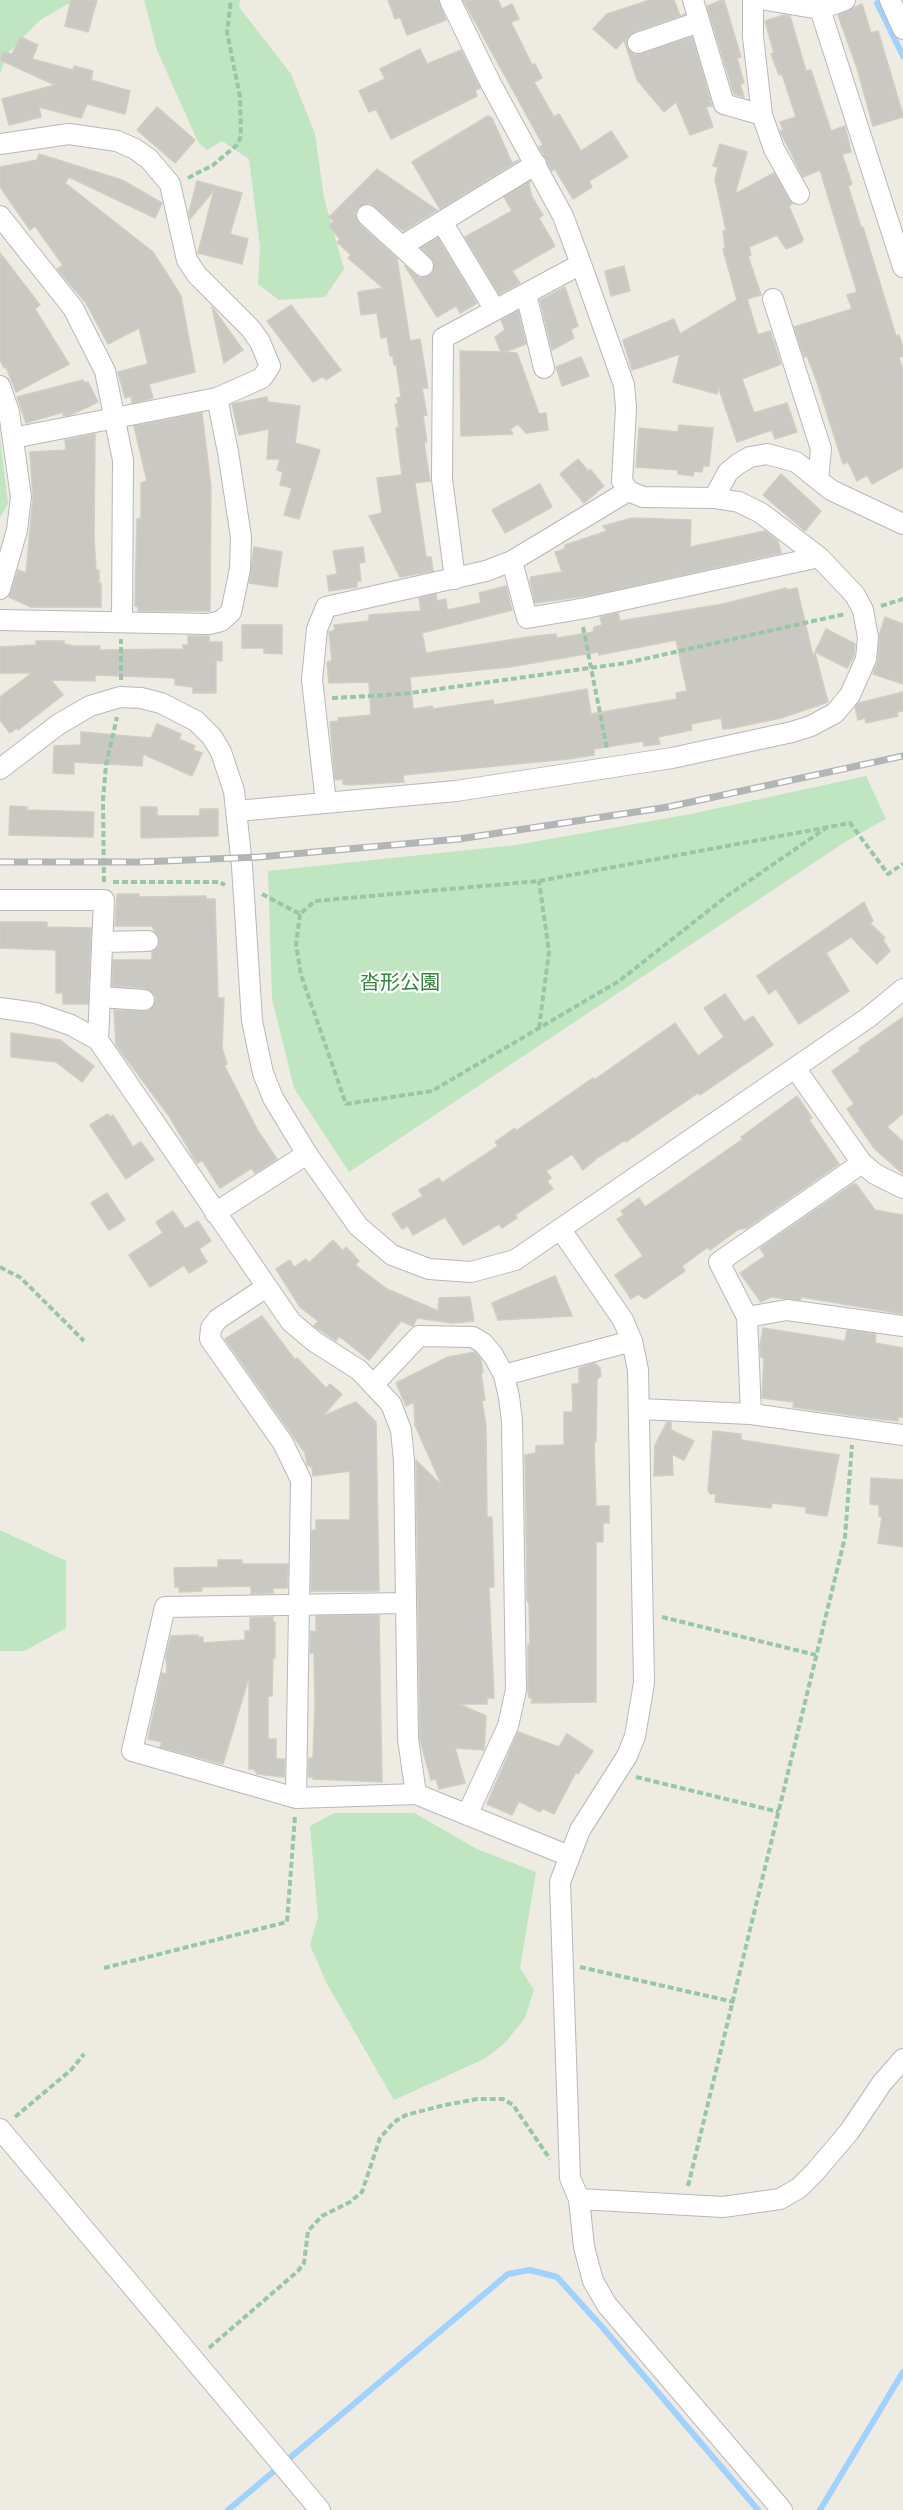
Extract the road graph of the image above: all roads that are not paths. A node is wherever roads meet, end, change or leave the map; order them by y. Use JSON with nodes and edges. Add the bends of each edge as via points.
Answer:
{"nodes":[{"id":1,"x":450,"y":0,"type":"edge"},
{"id":2,"x":693,"y":0,"type":"edge"},
{"id":3,"x":753,"y":0,"type":"edge"},
{"id":4,"x":766,"y":0,"type":"edge"},
{"id":5,"x":845,"y":0,"type":"edge"},
{"id":6,"x":890,"y":0,"type":"edge"},
{"id":7,"x":820,"y":9,"type":"junction"},
{"id":8,"x":699,"y":22,"type":"junction"},
{"id":9,"x":903,"y":28,"type":"edge"},
{"id":10,"x":638,"y":43,"type":"dead end"},
{"id":11,"x":762,"y":115,"type":"junction"},
{"id":12,"x":0,"y":144,"type":"edge"},
{"id":13,"x":536,"y":164,"type":"junction"},
{"id":14,"x":799,"y":194,"type":"dead end"},
{"id":15,"x":367,"y":215,"type":"dead end"},
{"id":16,"x":0,"y":216,"type":"edge"},
{"id":17,"x":442,"y":222,"type":"junction"},
{"id":18,"x":402,"y":246,"type":"junction"},
{"id":19,"x":581,"y":264,"type":"junction"},
{"id":20,"x":423,"y":266,"type":"dead end"},
{"id":21,"x":903,"y":267,"type":"edge"},
{"id":22,"x":526,"y":294,"type":"junction"},
{"id":23,"x":773,"y":299,"type":"dead end"},
{"id":24,"x":495,"y":310,"type":"junction"},
{"id":25,"x":544,"y":368,"type":"dead end"},
{"id":26,"x":0,"y":386,"type":"edge"},
{"id":27,"x":217,"y":398,"type":"junction"},
{"id":28,"x":115,"y":417,"type":"junction"},
{"id":29,"x":13,"y":438,"type":"junction"},
{"id":30,"x":818,"y":479,"type":"junction"},
{"id":31,"x":628,"y":490,"type":"junction"},
{"id":32,"x":714,"y":498,"type":"junction"},
{"id":33,"x":903,"y":524,"type":"edge"},
{"id":34,"x":819,"y":557,"type":"junction"},
{"id":35,"x":512,"y":561,"type":"junction"},
{"id":36,"x":455,"y":579,"type":"junction"},
{"id":37,"x":0,"y":589,"type":"edge"},
{"id":38,"x":0,"y":620,"type":"edge"},
{"id":39,"x":122,"y":620,"type":"junction"},
{"id":40,"x":2,"y":763,"type":"edge"},
{"id":41,"x":326,"y":803,"type":"junction"},
{"id":42,"x":237,"y":811,"type":"junction"},
{"id":43,"x":0,"y":900,"type":"edge"},
{"id":44,"x":148,"y":941,"type":"dead end"},
{"id":45,"x":102,"y":942,"type":"junction"},
{"id":46,"x":903,"y":989,"type":"edge"},
{"id":47,"x":100,"y":998,"type":"junction"},
{"id":48,"x":144,"y":1000,"type":"dead end"},
{"id":49,"x":0,"y":1008,"type":"edge"},
{"id":50,"x":98,"y":1040,"type":"junction"},
{"id":51,"x":795,"y":1068,"type":"junction"},
{"id":52,"x":307,"y":1154,"type":"junction"},
{"id":53,"x":862,"y":1163,"type":"junction"},
{"id":54,"x":903,"y":1188,"type":"edge"},
{"id":55,"x":215,"y":1213,"type":"junction"},
{"id":56,"x":561,"y":1230,"type":"junction"},
{"id":57,"x":265,"y":1288,"type":"junction"},
{"id":58,"x":747,"y":1317,"type":"junction"},
{"id":59,"x":903,"y":1326,"type":"edge"},
{"id":60,"x":632,"y":1341,"type":"junction"},
{"id":61,"x":504,"y":1375,"type":"junction"},
{"id":62,"x":374,"y":1384,"type":"junction"},
{"id":63,"x":640,"y":1409,"type":"junction"},
{"id":64,"x":751,"y":1414,"type":"junction"},
{"id":65,"x":903,"y":1435,"type":"edge"},
{"id":66,"x":406,"y":1604,"type":"junction"},
{"id":67,"x":299,"y":1605,"type":"junction"},
{"id":68,"x":416,"y":1794,"type":"junction"},
{"id":69,"x":296,"y":1798,"type":"junction"},
{"id":70,"x":467,"y":1815,"type":"junction"},
{"id":71,"x":569,"y":1856,"type":"junction"},
{"id":72,"x":903,"y":2059,"type":"edge"},
{"id":73,"x":0,"y":2129,"type":"edge"},
{"id":74,"x":579,"y":2199,"type":"junction"},
{"id":75,"x":320,"y":2510,"type":"edge"},
{"id":76,"x":782,"y":2510,"type":"edge"}],
"edges":[{"from":1,"to":13,"type":"street"},
{"from":2,"to":8,"type":"street"},
{"from":3,"to":11,"type":"street"},
{"from":4,"to":7,"type":"street"},
{"from":5,"to":7,"type":"street"},
{"from":6,"to":9,"type":"street"},
{"from":7,"to":21,"type":"street"},
{"from":8,"to":10,"type":"street"},
{"from":8,"to":11,"type":"street","via":[[724,104]]},
{"from":11,"to":14,"type":"street","via":[[774,149]]},
{"from":12,"to":27,"type":"street","via":[[69,134],[117,141],[149,159],[170,184],[188,260],[197,275],[245,322],[268,356],[270,366],[262,378]]},
{"from":13,"to":17,"type":"street"},
{"from":13,"to":19,"type":"street","via":[[563,216]]},
{"from":15,"to":18,"type":"street"},
{"from":16,"to":28,"type":"street","via":[[73,308],[105,371]]},
{"from":17,"to":18,"type":"street"},
{"from":17,"to":24,"type":"street"},
{"from":18,"to":20,"type":"street"},
{"from":19,"to":22,"type":"street"},
{"from":19,"to":31,"type":"street","via":[[624,384],[622,481]]},
{"from":22,"to":24,"type":"street"},
{"from":22,"to":25,"type":"street"},
{"from":23,"to":30,"type":"street","via":[[821,449]]},
{"from":24,"to":36,"type":"street","via":[[443,338],[442,479]]},
{"from":26,"to":29,"type":"street"},
{"from":27,"to":28,"type":"street"},
{"from":27,"to":39,"type":"street","via":[[241,537],[240,569],[231,612],[221,621],[209,624]]},
{"from":28,"to":29,"type":"street"},
{"from":28,"to":39,"type":"street","via":[[123,460]]},
{"from":29,"to":37,"type":"street","via":[[21,497],[17,531]]},
{"from":30,"to":32,"type":"street","via":[[783,457],[750,457],[728,472]]},
{"from":30,"to":33,"type":"street","via":[[851,501]]},
{"from":31,"to":32,"type":"street","via":[[643,497]]},
{"from":31,"to":35,"type":"street"},
{"from":32,"to":34,"type":"street","via":[[739,502],[761,513]]},
{"from":34,"to":35,"type":"street","via":[[527,618]]},
{"from":34,"to":41,"type":"street","via":[[855,595],[863,610],[868,637],[866,659],[850,695],[835,712],[811,726],[672,758],[456,790]]},
{"from":35,"to":36,"type":"street"},
{"from":36,"to":41,"type":"street","via":[[326,606],[317,629],[314,653],[314,699]]},
{"from":38,"to":39,"type":"street"},
{"from":40,"to":42,"type":"street","via":[[90,706],[120,697],[141,698],[161,703],[196,721],[221,752]]},
{"from":41,"to":42,"type":"street"},
{"from":42,"to":52,"type":"street","via":[[256,1046],[273,1098]]},
{"from":43,"to":45,"type":"street","via":[[104,891]]},
{"from":44,"to":45,"type":"street"},
{"from":45,"to":47,"type":"street"},
{"from":46,"to":51,"type":"street"},
{"from":47,"to":48,"type":"street"},
{"from":47,"to":50,"type":"street"},
{"from":49,"to":50,"type":"street","via":[[36,1013]]},
{"from":50,"to":55,"type":"street"},
{"from":51,"to":53,"type":"street"},
{"from":51,"to":56,"type":"street"},
{"from":52,"to":55,"type":"street"},
{"from":52,"to":56,"type":"street","via":[[342,1207],[371,1240],[392,1255],[429,1269],[471,1272],[493,1268],[515,1260]]},
{"from":53,"to":54,"type":"street"},
{"from":53,"to":58,"type":"street","via":[[719,1262]]},
{"from":55,"to":57,"type":"street"},
{"from":56,"to":60,"type":"street","via":[[623,1320]]},
{"from":57,"to":62,"type":"street","via":[[291,1322]]},
{"from":57,"to":67,"type":"street","via":[[218,1319],[211,1328],[210,1339],[283,1443],[301,1480]]},
{"from":58,"to":59,"type":"street","via":[[787,1310]]},
{"from":58,"to":64,"type":"street"},
{"from":60,"to":61,"type":"street"},
{"from":60,"to":63,"type":"street"},
{"from":61,"to":62,"type":"street","via":[[483,1343],[473,1338],[419,1336]]},
{"from":61,"to":70,"type":"street","via":[[512,1421],[516,1690],[508,1726]]},
{"from":62,"to":66,"type":"street","via":[[391,1404],[401,1430]]},
{"from":63,"to":64,"type":"street"},
{"from":63,"to":71,"type":"street","via":[[644,1683],[640,1713],[635,1736],[618,1772],[580,1830]]},
{"from":64,"to":65,"type":"street"},
{"from":66,"to":67,"type":"street"},
{"from":66,"to":68,"type":"street","via":[[408,1739]]},
{"from":67,"to":69,"type":"street"},
{"from":67,"to":69,"type":"street","via":[[165,1607],[132,1751]]},
{"from":68,"to":69,"type":"street"},
{"from":68,"to":70,"type":"street"},
{"from":70,"to":71,"type":"street"},
{"from":71,"to":74,"type":"street","via":[[560,1882],[562,1962],[570,2178]]},
{"from":72,"to":74,"type":"street","via":[[849,2132],[799,2188],[780,2199],[750,2205]]},
{"from":73,"to":75,"type":"street"},
{"from":74,"to":76,"type":"street","via":[[584,2247],[593,2281],[607,2305]]}]}
